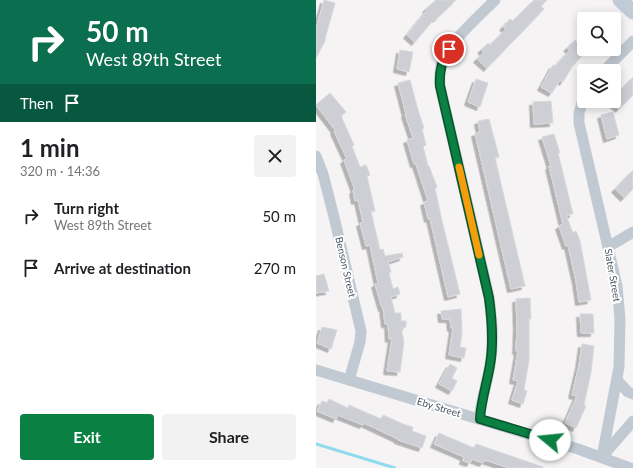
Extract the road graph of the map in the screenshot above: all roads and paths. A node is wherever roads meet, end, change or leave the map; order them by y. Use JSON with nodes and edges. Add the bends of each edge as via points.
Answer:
{"nodes":[{"id":1,"x":495,"y":0,"type":"edge"},
{"id":2,"x":620,"y":0,"type":"edge"},
{"id":3,"x":633,"y":12,"type":"edge"},
{"id":4,"x":633,"y":41,"type":"edge"},
{"id":5,"x":611,"y":64,"type":"edge"},
{"id":6,"x":580,"y":108,"type":"edge"},
{"id":7,"x":316,"y":156,"type":"edge"},
{"id":8,"x":633,"y":232,"type":"edge"},
{"id":9,"x":608,"y":247,"type":"junction"},
{"id":10,"x":316,"y":370,"type":"edge"},
{"id":11,"x":349,"y":380,"type":"junction"},
{"id":12,"x":617,"y":380,"type":"junction"},
{"id":13,"x":633,"y":394,"type":"edge"},
{"id":14,"x":480,"y":419,"type":"junction"},
{"id":15,"x":633,"y":421,"type":"edge"},
{"id":16,"x":602,"y":457,"type":"junction"},
{"id":17,"x":630,"y":468,"type":"edge"}],
"edges":[{"from":1,"to":14,"type":"street","via":[[449,49],[442,60],[439,74],[489,298],[492,326],[490,364],[481,402]]},
{"from":2,"to":3,"type":"main road"},
{"from":4,"to":5,"type":"street"},
{"from":6,"to":9,"type":"street","name":"Slater Street","via":[[579,123]]},
{"from":7,"to":11,"type":"street","name":"Benson Street","via":[[323,174],[361,331]]},
{"from":8,"to":9,"type":"street"},
{"from":9,"to":12,"type":"street","name":"Slater Street","via":[[617,286],[620,319],[620,361]]},
{"from":10,"to":11,"type":"street","name":"Eby Street"},
{"from":11,"to":14,"type":"street","name":"Eby Street"},
{"from":12,"to":13,"type":"street"},
{"from":12,"to":16,"type":"street","name":"Slater Street"},
{"from":14,"to":16,"type":"street","name":"Eby Street"},
{"from":15,"to":16,"type":"street"},
{"from":16,"to":17,"type":"street","name":"Eby Street"}]}
